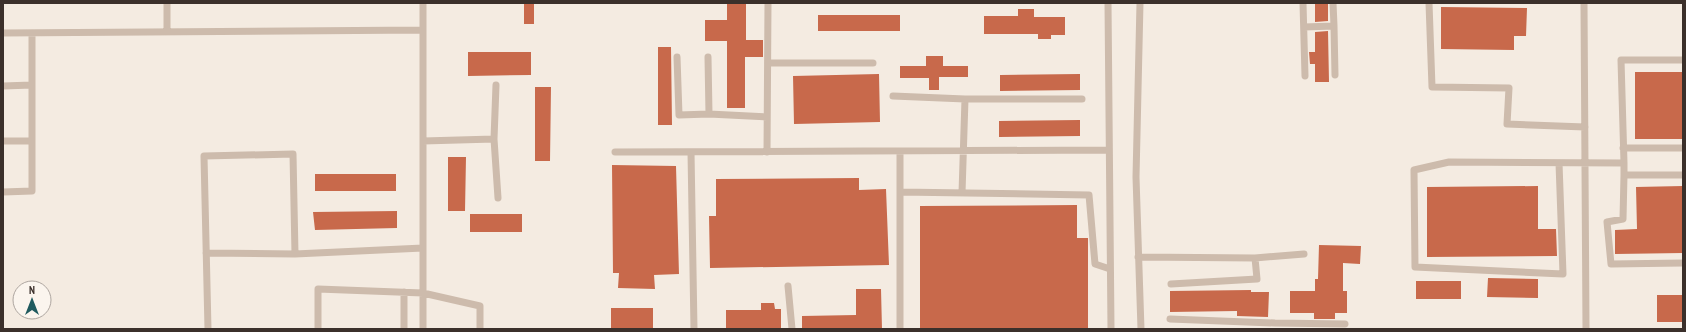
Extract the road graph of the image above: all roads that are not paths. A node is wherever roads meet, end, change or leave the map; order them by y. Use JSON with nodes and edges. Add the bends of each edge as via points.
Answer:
{"nodes":[{"id":1,"x":167,"y":3,"type":"edge"},
{"id":2,"x":423,"y":3,"type":"edge"},
{"id":3,"x":768,"y":3,"type":"edge"},
{"id":4,"x":1108,"y":3,"type":"edge"},
{"id":5,"x":1140,"y":3,"type":"edge"},
{"id":6,"x":1303,"y":3,"type":"edge"},
{"id":7,"x":1333,"y":3,"type":"edge"},
{"id":8,"x":1429,"y":3,"type":"edge"},
{"id":9,"x":1584,"y":3,"type":"edge"},
{"id":10,"x":1304,"y":26,"type":"junction"},
{"id":11,"x":1334,"y":26,"type":"junction"},
{"id":12,"x":423,"y":30,"type":"junction"},
{"id":13,"x":167,"y":32,"type":"junction"},
{"id":14,"x":3,"y":33,"type":"edge"},
{"id":15,"x":32,"y":33,"type":"junction"},
{"id":16,"x":677,"y":57,"type":"dead end"},
{"id":17,"x":708,"y":57,"type":"dead end"},
{"id":18,"x":1683,"y":60,"type":"edge"},
{"id":19,"x":768,"y":63,"type":"junction"},
{"id":20,"x":873,"y":63,"type":"dead end"},
{"id":21,"x":1335,"y":75,"type":"dead end"},
{"id":22,"x":1305,"y":76,"type":"dead end"},
{"id":23,"x":32,"y":85,"type":"junction"},
{"id":24,"x":496,"y":85,"type":"dead end"},
{"id":25,"x":3,"y":86,"type":"edge"},
{"id":26,"x":894,"y":96,"type":"dead end"},
{"id":27,"x":965,"y":99,"type":"junction"},
{"id":28,"x":1082,"y":99,"type":"dead end"},
{"id":29,"x":709,"y":114,"type":"junction"},
{"id":30,"x":767,"y":117,"type":"junction"},
{"id":31,"x":1585,"y":127,"type":"junction"},
{"id":32,"x":494,"y":139,"type":"junction"},
{"id":33,"x":3,"y":141,"type":"edge"},
{"id":34,"x":32,"y":141,"type":"junction"},
{"id":35,"x":423,"y":141,"type":"junction"},
{"id":36,"x":1623,"y":148,"type":"junction"},
{"id":37,"x":1683,"y":148,"type":"edge"},
{"id":38,"x":1109,"y":150,"type":"junction"},
{"id":39,"x":900,"y":151,"type":"junction"},
{"id":40,"x":963,"y":151,"type":"junction"},
{"id":41,"x":615,"y":152,"type":"dead end"},
{"id":42,"x":691,"y":152,"type":"junction"},
{"id":43,"x":767,"y":152,"type":"junction"},
{"id":44,"x":1559,"y":163,"type":"junction"},
{"id":45,"x":1585,"y":163,"type":"junction"},
{"id":46,"x":1624,"y":163,"type":"junction"},
{"id":47,"x":1624,"y":175,"type":"junction"},
{"id":48,"x":1683,"y":175,"type":"edge"},
{"id":49,"x":3,"y":192,"type":"edge"},
{"id":50,"x":900,"y":192,"type":"junction"},
{"id":51,"x":962,"y":193,"type":"junction"},
{"id":52,"x":498,"y":198,"type":"dead end"},
{"id":53,"x":423,"y":248,"type":"junction"},
{"id":54,"x":206,"y":253,"type":"junction"},
{"id":55,"x":295,"y":254,"type":"junction"},
{"id":56,"x":1304,"y":254,"type":"dead end"},
{"id":57,"x":1138,"y":257,"type":"junction"},
{"id":58,"x":1255,"y":258,"type":"junction"},
{"id":59,"x":1683,"y":263,"type":"edge"},
{"id":60,"x":1110,"y":269,"type":"junction"},
{"id":61,"x":1171,"y":284,"type":"dead end"},
{"id":62,"x":788,"y":286,"type":"dead end"},
{"id":63,"x":404,"y":292,"type":"junction"},
{"id":64,"x":423,"y":293,"type":"junction"},
{"id":65,"x":1170,"y":319,"type":"dead end"},
{"id":66,"x":1345,"y":324,"type":"dead end"},
{"id":67,"x":1275,"y":326,"type":"edge"},
{"id":68,"x":1328,"y":326,"type":"edge"},
{"id":69,"x":208,"y":329,"type":"edge"},
{"id":70,"x":318,"y":329,"type":"edge"},
{"id":71,"x":404,"y":329,"type":"edge"},
{"id":72,"x":423,"y":329,"type":"edge"},
{"id":73,"x":480,"y":329,"type":"edge"},
{"id":74,"x":694,"y":329,"type":"edge"},
{"id":75,"x":792,"y":329,"type":"edge"},
{"id":76,"x":900,"y":329,"type":"edge"},
{"id":77,"x":1111,"y":329,"type":"edge"},
{"id":78,"x":1141,"y":329,"type":"edge"},
{"id":79,"x":1586,"y":329,"type":"edge"}],
"edges":[{"from":1,"to":13,"type":"lane"},
{"from":2,"to":12,"type":"lane"},
{"from":3,"to":19,"type":"lane"},
{"from":4,"to":38,"type":"lane"},
{"from":5,"to":57,"type":"lane","via":[[1136,177]]},
{"from":6,"to":10,"type":"lane"},
{"from":7,"to":11,"type":"lane"},
{"from":8,"to":31,"type":"lane","via":[[1432,87],[1509,88],[1507,124]]},
{"from":9,"to":31,"type":"lane"},
{"from":10,"to":11,"type":"lane"},
{"from":10,"to":22,"type":"lane"},
{"from":11,"to":21,"type":"lane"},
{"from":12,"to":13,"type":"lane"},
{"from":12,"to":35,"type":"lane"},
{"from":13,"to":15,"type":"lane"},
{"from":14,"to":15,"type":"lane"},
{"from":15,"to":23,"type":"lane"},
{"from":16,"to":29,"type":"lane","via":[[679,116]]},
{"from":17,"to":29,"type":"lane"},
{"from":18,"to":36,"type":"lane","via":[[1621,60]]},
{"from":19,"to":20,"type":"lane"},
{"from":19,"to":30,"type":"lane"},
{"from":23,"to":25,"type":"lane"},
{"from":23,"to":34,"type":"lane"},
{"from":24,"to":32,"type":"lane"},
{"from":26,"to":27,"type":"lane"},
{"from":27,"to":28,"type":"lane"},
{"from":27,"to":40,"type":"lane"},
{"from":29,"to":30,"type":"lane"},
{"from":30,"to":43,"type":"lane"},
{"from":31,"to":45,"type":"lane"},
{"from":32,"to":35,"type":"lane"},
{"from":32,"to":52,"type":"lane"},
{"from":33,"to":34,"type":"lane"},
{"from":34,"to":49,"type":"lane","via":[[32,191]]},
{"from":35,"to":53,"type":"lane"},
{"from":36,"to":37,"type":"lane"},
{"from":36,"to":46,"type":"lane"},
{"from":38,"to":40,"type":"lane"},
{"from":38,"to":60,"type":"lane"},
{"from":39,"to":40,"type":"lane"},
{"from":39,"to":43,"type":"lane"},
{"from":39,"to":50,"type":"lane"},
{"from":40,"to":51,"type":"lane"},
{"from":41,"to":42,"type":"lane"},
{"from":42,"to":43,"type":"lane"},
{"from":42,"to":74,"type":"lane"},
{"from":44,"to":44,"type":"lane","via":[[1563,274],[1415,267],[1414,170],[1449,162]]},
{"from":44,"to":45,"type":"lane"},
{"from":45,"to":46,"type":"lane"},
{"from":45,"to":79,"type":"lane"},
{"from":46,"to":47,"type":"lane"},
{"from":47,"to":48,"type":"lane"},
{"from":47,"to":59,"type":"lane","via":[[1623,219],[1607,222],[1611,264]]},
{"from":50,"to":51,"type":"lane"},
{"from":50,"to":76,"type":"lane"},
{"from":51,"to":60,"type":"lane","via":[[1089,195],[1095,264]]},
{"from":53,"to":55,"type":"lane"},
{"from":53,"to":64,"type":"lane"},
{"from":54,"to":55,"type":"lane"},
{"from":54,"to":55,"type":"lane","via":[[204,156],[293,154]]},
{"from":54,"to":69,"type":"lane"},
{"from":56,"to":58,"type":"lane"},
{"from":57,"to":58,"type":"lane"},
{"from":57,"to":78,"type":"lane"},
{"from":58,"to":61,"type":"lane","via":[[1257,279]]},
{"from":60,"to":77,"type":"lane"},
{"from":62,"to":75,"type":"lane"},
{"from":63,"to":64,"type":"lane"},
{"from":63,"to":70,"type":"lane","via":[[318,289]]},
{"from":63,"to":71,"type":"lane"},
{"from":64,"to":72,"type":"lane"},
{"from":64,"to":73,"type":"lane","via":[[480,306]]},
{"from":65,"to":67,"type":"lane"},
{"from":66,"to":68,"type":"lane"},
{"from":67,"to":68,"type":"lane"}]}
